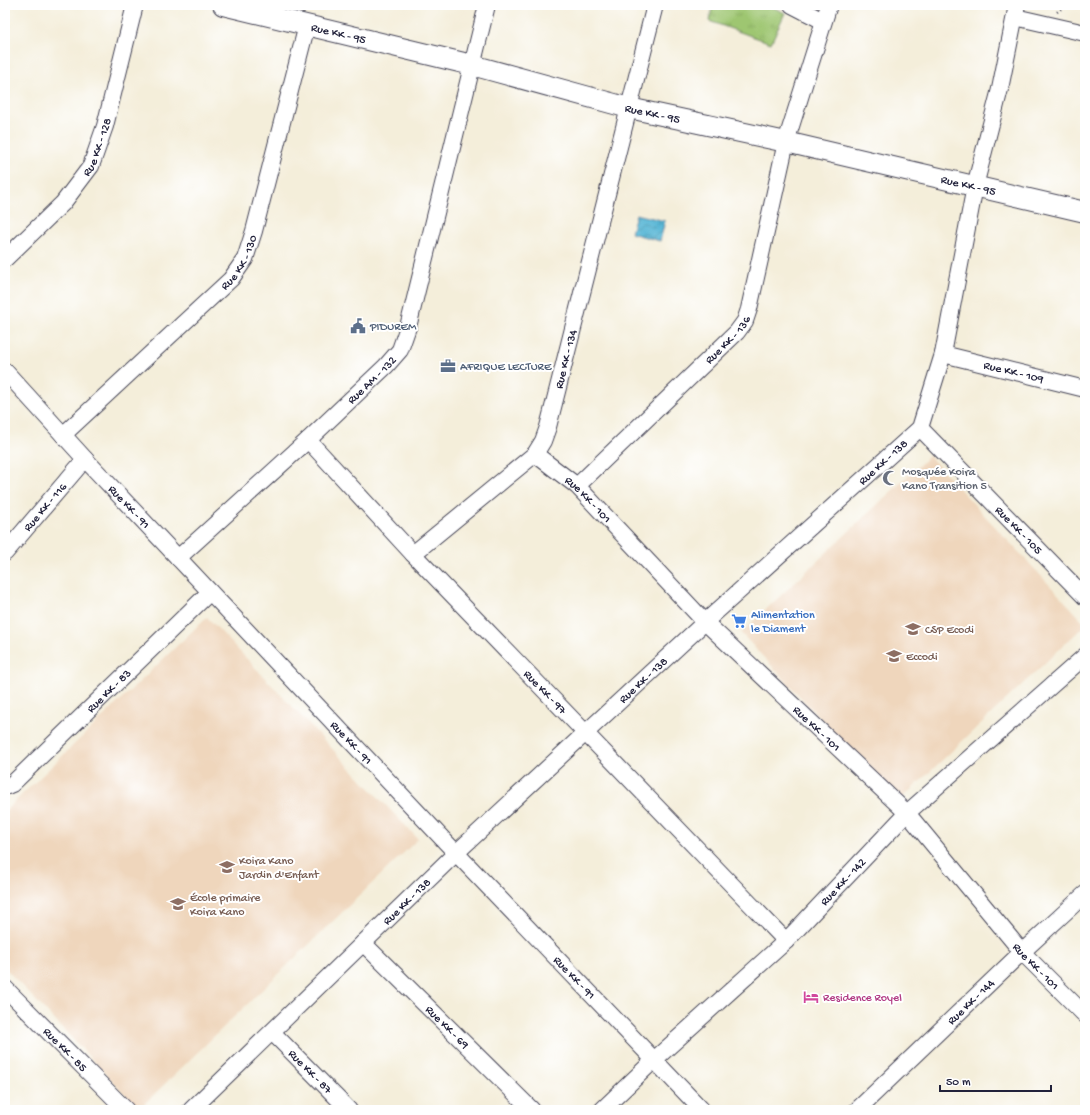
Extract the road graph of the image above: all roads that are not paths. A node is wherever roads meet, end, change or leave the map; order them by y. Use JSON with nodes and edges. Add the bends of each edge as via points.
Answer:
{"nodes":[{"id":1,"x":135,"y":5,"type":"edge"},
{"id":2,"x":223,"y":5,"type":"edge"},
{"id":3,"x":487,"y":5,"type":"edge"},
{"id":4,"x":655,"y":5,"type":"edge"},
{"id":5,"x":792,"y":5,"type":"edge"},
{"id":6,"x":829,"y":5,"type":"edge"},
{"id":7,"x":1016,"y":11,"type":"edge"},
{"id":8,"x":824,"y":21,"type":"junction"},
{"id":9,"x":307,"y":25,"type":"junction"},
{"id":10,"x":1085,"y":33,"type":"edge"},
{"id":11,"x":472,"y":66,"type":"junction"},
{"id":12,"x":629,"y":108,"type":"junction"},
{"id":13,"x":786,"y":142,"type":"junction"},
{"id":14,"x":975,"y":186,"type":"junction"},
{"id":15,"x":1085,"y":212,"type":"edge"},
{"id":16,"x":5,"y":259,"type":"edge"},
{"id":17,"x":943,"y":354,"type":"junction"},
{"id":18,"x":5,"y":371,"type":"edge"},
{"id":19,"x":1085,"y":389,"type":"edge"},
{"id":20,"x":920,"y":428,"type":"junction"},
{"id":21,"x":62,"y":435,"type":"junction"},
{"id":22,"x":308,"y":440,"type":"junction"},
{"id":23,"x":535,"y":454,"type":"junction"},
{"id":24,"x":85,"y":459,"type":"junction"},
{"id":25,"x":577,"y":486,"type":"junction"},
{"id":26,"x":5,"y":554,"type":"edge"},
{"id":27,"x":413,"y":554,"type":"junction"},
{"id":28,"x":178,"y":558,"type":"junction"},
{"id":29,"x":210,"y":592,"type":"junction"},
{"id":30,"x":1085,"y":597,"type":"edge"},
{"id":31,"x":705,"y":622,"type":"junction"},
{"id":32,"x":1085,"y":656,"type":"edge"},
{"id":33,"x":586,"y":733,"type":"junction"},
{"id":34,"x":5,"y":787,"type":"edge"},
{"id":35,"x":907,"y":813,"type":"junction"},
{"id":36,"x":456,"y":853,"type":"junction"},
{"id":37,"x":1085,"y":894,"type":"edge"},
{"id":38,"x":786,"y":941,"type":"junction"},
{"id":39,"x":363,"y":943,"type":"junction"},
{"id":40,"x":1022,"y":952,"type":"junction"},
{"id":41,"x":5,"y":988,"type":"edge"},
{"id":42,"x":1085,"y":1015,"type":"edge"},
{"id":43,"x":272,"y":1032,"type":"junction"},
{"id":44,"x":654,"y":1060,"type":"junction"},
{"id":45,"x":126,"y":1110,"type":"edge"},
{"id":46,"x":191,"y":1110,"type":"edge"},
{"id":47,"x":349,"y":1110,"type":"edge"},
{"id":48,"x":532,"y":1110,"type":"edge"},
{"id":49,"x":602,"y":1110,"type":"edge"},
{"id":50,"x":702,"y":1110,"type":"edge"},
{"id":51,"x":857,"y":1110,"type":"edge"}],
"edges":[{"from":1,"to":16,"type":"street","name":"Rue KK - 128","via":[[105,126],[91,166],[63,204]]},
{"from":2,"to":9,"type":"street","name":"Rue KK - 95"},
{"from":3,"to":11,"type":"street","name":"Rue AM - 132"},
{"from":4,"to":12,"type":"street","name":"Rue KK - 134"},
{"from":5,"to":8,"type":"street"},
{"from":6,"to":8,"type":"street","name":"Rue KK - 136"},
{"from":7,"to":10,"type":"street"},
{"from":7,"to":14,"type":"street","via":[[1000,89]]},
{"from":8,"to":13,"type":"street","name":"Rue KK - 136"},
{"from":9,"to":11,"type":"street","name":"Rue KK - 95"},
{"from":9,"to":21,"type":"street","name":"Rue KK - 130","via":[[245,259],[231,279]]},
{"from":11,"to":12,"type":"street","name":"Rue KK - 95"},
{"from":11,"to":22,"type":"street","name":"Rue AM - 132","via":[[408,327],[400,350]]},
{"from":12,"to":13,"type":"street","name":"Rue KK - 95"},
{"from":12,"to":23,"type":"street","name":"Rue KK - 134","via":[[548,427]]},
{"from":13,"to":14,"type":"street","name":"Rue KK - 95"},
{"from":13,"to":25,"type":"street","name":"Rue KK - 136","via":[[745,321],[737,332]]},
{"from":14,"to":15,"type":"street","name":"Rue KK - 95"},
{"from":14,"to":17,"type":"street"},
{"from":17,"to":19,"type":"street","name":"Rue KK - 109"},
{"from":17,"to":20,"type":"street"},
{"from":18,"to":21,"type":"street","name":"Rue KK - 91"},
{"from":20,"to":30,"type":"street","name":"Rue KK - 105"},
{"from":20,"to":31,"type":"street","name":"Rue KK - 138"},
{"from":21,"to":24,"type":"street","name":"Rue KK - 91"},
{"from":22,"to":27,"type":"street","name":"Rue KK - 97"},
{"from":22,"to":28,"type":"street","name":"Rue AM - 132"},
{"from":23,"to":25,"type":"street","name":"Rue KK - 101"},
{"from":23,"to":27,"type":"street","name":"Rue KK - 134"},
{"from":24,"to":26,"type":"street","name":"Rue KK - 116"},
{"from":24,"to":28,"type":"street","name":"Rue KK - 91"},
{"from":25,"to":31,"type":"street","name":"Rue KK - 101"},
{"from":27,"to":33,"type":"street","name":"Rue KK - 97"},
{"from":28,"to":29,"type":"street","name":"Rue KK - 91"},
{"from":29,"to":34,"type":"street","name":"Rue KK - 83","via":[[12,784]]},
{"from":29,"to":36,"type":"street","name":"Rue KK - 91"},
{"from":31,"to":33,"type":"street","name":"Rue KK - 138"},
{"from":31,"to":35,"type":"street","name":"Rue KK - 101"},
{"from":32,"to":35,"type":"street","name":"Rue KK - 142"},
{"from":33,"to":36,"type":"street","name":"Rue KK - 138"},
{"from":33,"to":38,"type":"street","name":"Rue KK - 97"},
{"from":35,"to":38,"type":"street","name":"Rue KK - 142"},
{"from":35,"to":40,"type":"street","name":"Rue KK - 101"},
{"from":36,"to":39,"type":"street","name":"Rue KK - 138"},
{"from":36,"to":44,"type":"street","name":"Rue KK - 91"},
{"from":37,"to":40,"type":"street","name":"Rue KK - 144"},
{"from":38,"to":44,"type":"street","name":"Rue KK - 142"},
{"from":39,"to":43,"type":"street","name":"Rue KK - 138"},
{"from":39,"to":48,"type":"street","name":"Rue KK - 69"},
{"from":40,"to":42,"type":"street","name":"Rue KK - 101"},
{"from":40,"to":51,"type":"street","name":"Rue KK - 144"},
{"from":41,"to":45,"type":"street","name":"Rue KK - 85"},
{"from":43,"to":46,"type":"street","name":"Rue KK - 138"},
{"from":43,"to":47,"type":"street","name":"Rue KK - 87"},
{"from":44,"to":49,"type":"street","name":"Rue KK - 142"},
{"from":44,"to":50,"type":"street","name":"Rue KK - 91"}]}
